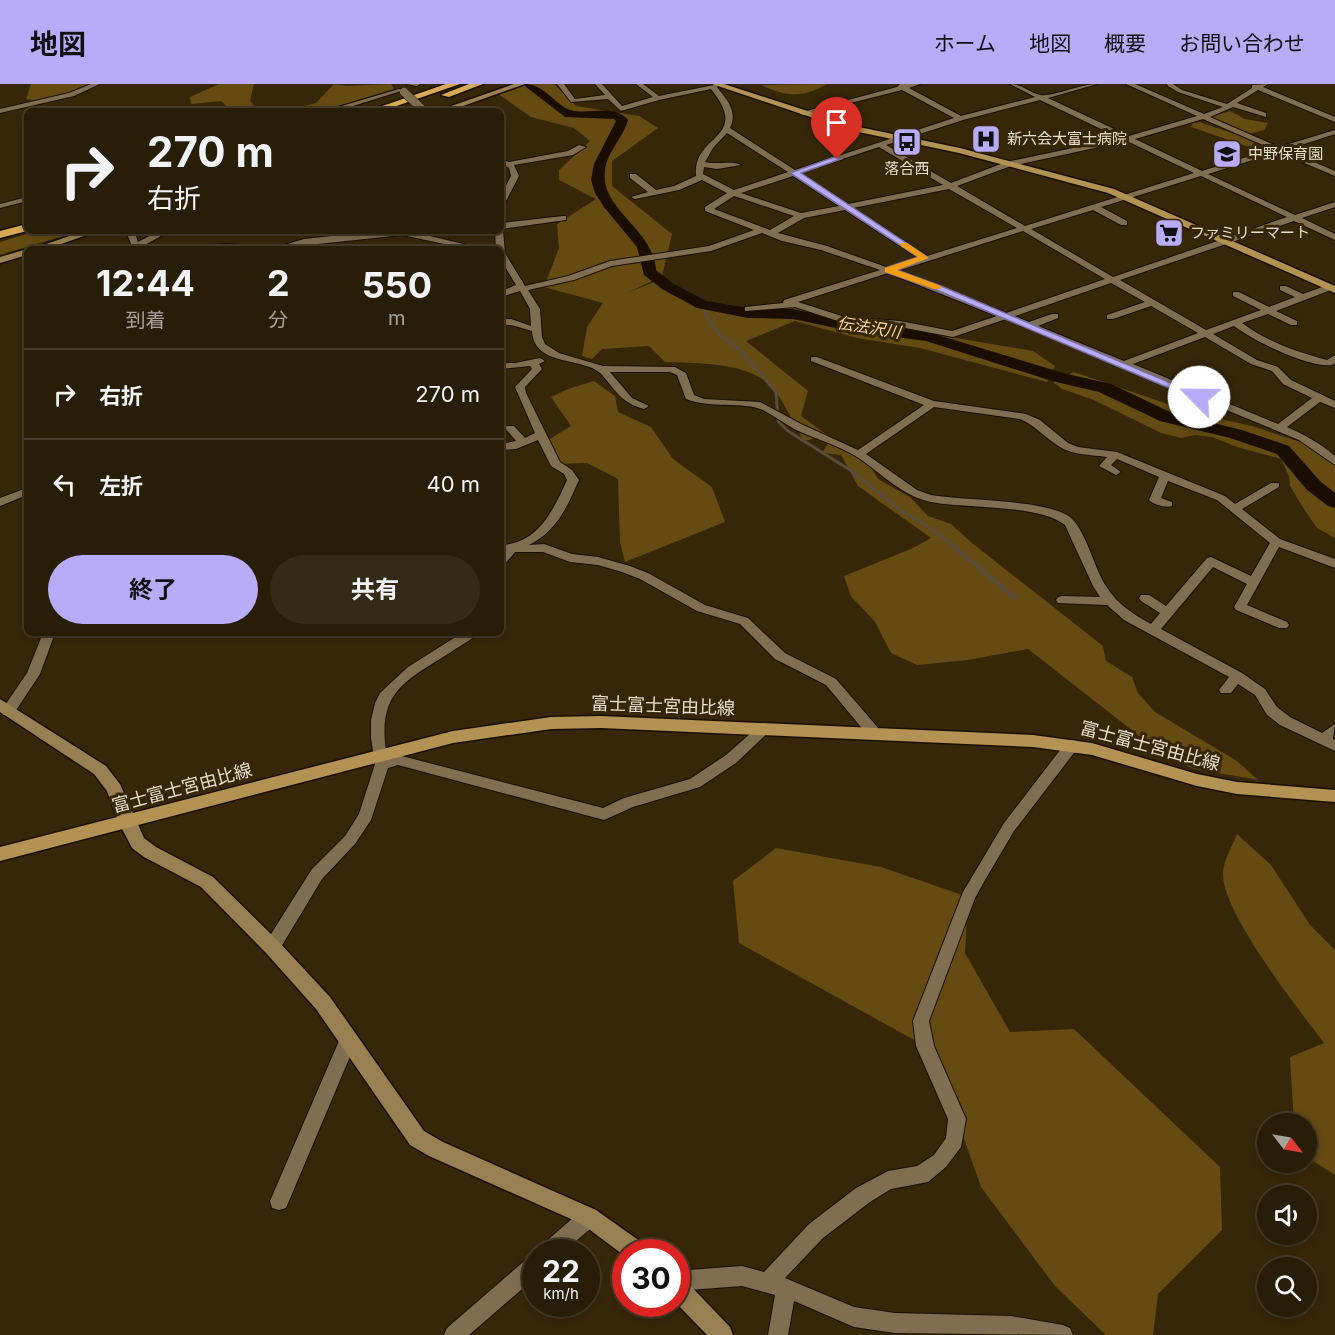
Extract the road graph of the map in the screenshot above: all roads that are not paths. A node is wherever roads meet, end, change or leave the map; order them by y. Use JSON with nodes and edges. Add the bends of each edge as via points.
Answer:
{"nodes":[{"id":1,"x":97,"y":84,"type":"edge"},
{"id":2,"x":408,"y":84,"type":"edge"},
{"id":3,"x":417,"y":84,"type":"edge"},
{"id":4,"x":455,"y":84,"type":"edge"},
{"id":5,"x":478,"y":84,"type":"edge"},
{"id":6,"x":521,"y":84,"type":"edge"},
{"id":7,"x":560,"y":84,"type":"edge"},
{"id":8,"x":598,"y":84,"type":"edge"},
{"id":9,"x":639,"y":84,"type":"edge"},
{"id":10,"x":917,"y":84,"type":"edge"},
{"id":11,"x":1013,"y":84,"type":"edge"},
{"id":12,"x":1094,"y":84,"type":"edge"},
{"id":13,"x":1130,"y":84,"type":"edge"},
{"id":14,"x":1265,"y":84,"type":"edge"},
{"id":15,"x":715,"y":85,"type":"edge"},
{"id":16,"x":1170,"y":85,"type":"edge"},
{"id":17,"x":899,"y":86,"type":"edge"},
{"id":18,"x":1253,"y":86,"type":"edge"},
{"id":19,"x":401,"y":89,"type":"edge"},
{"id":20,"x":1218,"y":92,"type":"dead end"},
{"id":21,"x":608,"y":97,"type":"junction"},
{"id":22,"x":1041,"y":97,"type":"junction"},
{"id":23,"x":658,"y":98,"type":"junction"},
{"id":24,"x":1207,"y":98,"type":"junction"},
{"id":25,"x":1231,"y":106,"type":"junction"},
{"id":26,"x":339,"y":108,"type":"edge"},
{"id":27,"x":382,"y":108,"type":"edge"},
{"id":28,"x":405,"y":108,"type":"edge"},
{"id":29,"x":421,"y":108,"type":"edge"},
{"id":30,"x":450,"y":108,"type":"edge"},
{"id":31,"x":0,"y":111,"type":"edge"},
{"id":32,"x":803,"y":113,"type":"junction"},
{"id":33,"x":1263,"y":115,"type":"dead end"},
{"id":34,"x":1204,"y":117,"type":"junction"},
{"id":35,"x":960,"y":118,"type":"junction"},
{"id":36,"x":1335,"y":120,"type":"edge"},
{"id":37,"x":728,"y":130,"type":"junction"},
{"id":38,"x":1335,"y":132,"type":"edge"},
{"id":39,"x":899,"y":138,"type":"junction"},
{"id":40,"x":1129,"y":139,"type":"junction"},
{"id":41,"x":880,"y":145,"type":"junction"},
{"id":42,"x":582,"y":147,"type":"dead end"},
{"id":43,"x":1278,"y":149,"type":"junction"},
{"id":44,"x":504,"y":162,"type":"edge"},
{"id":45,"x":701,"y":164,"type":"junction"},
{"id":46,"x":1009,"y":164,"type":"junction"},
{"id":47,"x":737,"y":165,"type":"dead end"},
{"id":48,"x":794,"y":173,"type":"junction"},
{"id":49,"x":1200,"y":173,"type":"junction"},
{"id":50,"x":1335,"y":174,"type":"edge"},
{"id":51,"x":633,"y":176,"type":"dead end"},
{"id":52,"x":701,"y":177,"type":"junction"},
{"id":53,"x":950,"y":186,"type":"junction"},
{"id":54,"x":655,"y":193,"type":"junction"},
{"id":55,"x":733,"y":193,"type":"junction"},
{"id":56,"x":1126,"y":196,"type":"junction"},
{"id":57,"x":504,"y":197,"type":"edge"},
{"id":58,"x":635,"y":197,"type":"dead end"},
{"id":59,"x":24,"y":200,"type":"edge"},
{"id":60,"x":1106,"y":202,"type":"junction"},
{"id":61,"x":1335,"y":204,"type":"edge"},
{"id":62,"x":0,"y":207,"type":"edge"},
{"id":63,"x":846,"y":207,"type":"junction"},
{"id":64,"x":1092,"y":207,"type":"junction"},
{"id":65,"x":1121,"y":210,"type":"dead end"},
{"id":66,"x":801,"y":216,"type":"junction"},
{"id":67,"x":24,"y":218,"type":"edge"},
{"id":68,"x":563,"y":218,"type":"dead end"},
{"id":69,"x":1294,"y":218,"type":"junction"},
{"id":70,"x":1124,"y":223,"type":"dead end"},
{"id":71,"x":0,"y":225,"type":"edge"},
{"id":72,"x":504,"y":226,"type":"edge"},
{"id":73,"x":24,"y":228,"type":"edge"},
{"id":74,"x":1024,"y":228,"type":"junction"},
{"id":75,"x":766,"y":232,"type":"junction"},
{"id":76,"x":84,"y":234,"type":"edge"},
{"id":77,"x":161,"y":234,"type":"edge"},
{"id":78,"x":373,"y":234,"type":"edge"},
{"id":79,"x":411,"y":234,"type":"edge"},
{"id":80,"x":0,"y":235,"type":"edge"},
{"id":81,"x":1335,"y":237,"type":"edge"},
{"id":82,"x":1224,"y":241,"type":"junction"},
{"id":83,"x":46,"y":246,"type":"edge"},
{"id":84,"x":140,"y":246,"type":"edge"},
{"id":85,"x":287,"y":246,"type":"edge"},
{"id":86,"x":466,"y":246,"type":"edge"},
{"id":87,"x":24,"y":253,"type":"edge"},
{"id":88,"x":504,"y":256,"type":"edge"},
{"id":89,"x":924,"y":258,"type":"junction"},
{"id":90,"x":0,"y":261,"type":"edge"},
{"id":91,"x":888,"y":270,"type":"junction"},
{"id":92,"x":1112,"y":280,"type":"junction"},
{"id":93,"x":521,"y":288,"type":"junction"},
{"id":94,"x":1283,"y":288,"type":"dead end"},
{"id":95,"x":1332,"y":289,"type":"edge"},
{"id":96,"x":504,"y":293,"type":"edge"},
{"id":97,"x":1236,"y":294,"type":"dead end"},
{"id":98,"x":1302,"y":297,"type":"junction"},
{"id":99,"x":1152,"y":303,"type":"junction"},
{"id":100,"x":777,"y":305,"type":"junction"},
{"id":101,"x":748,"y":309,"type":"dead end"},
{"id":102,"x":1267,"y":310,"type":"junction"},
{"id":103,"x":1004,"y":316,"type":"junction"},
{"id":104,"x":1055,"y":316,"type":"dead end"},
{"id":105,"x":1110,"y":317,"type":"dead end"},
{"id":106,"x":504,"y":322,"type":"edge"},
{"id":107,"x":1234,"y":322,"type":"junction"},
{"id":108,"x":1294,"y":323,"type":"dead end"},
{"id":109,"x":1028,"y":326,"type":"junction"},
{"id":110,"x":537,"y":329,"type":"junction"},
{"id":111,"x":1204,"y":333,"type":"junction"},
{"id":112,"x":1291,"y":353,"type":"junction"},
{"id":113,"x":556,"y":355,"type":"junction"},
{"id":114,"x":1335,"y":358,"type":"edge"},
{"id":115,"x":814,"y":359,"type":"dead end"},
{"id":116,"x":533,"y":363,"type":"junction"},
{"id":117,"x":1122,"y":365,"type":"junction"},
{"id":118,"x":504,"y":366,"type":"edge"},
{"id":119,"x":602,"y":369,"type":"junction"},
{"id":120,"x":1275,"y":369,"type":"junction"},
{"id":121,"x":1287,"y":382,"type":"junction"},
{"id":122,"x":1275,"y":390,"type":"dead end"},
{"id":123,"x":1319,"y":397,"type":"junction"},
{"id":124,"x":932,"y":404,"type":"junction"},
{"id":125,"x":1335,"y":405,"type":"edge"},
{"id":126,"x":644,"y":406,"type":"dead end"},
{"id":127,"x":510,"y":428,"type":"dead end"},
{"id":128,"x":1278,"y":429,"type":"junction"},
{"id":129,"x":542,"y":434,"type":"junction"},
{"id":130,"x":523,"y":442,"type":"junction"},
{"id":131,"x":504,"y":444,"type":"edge"},
{"id":132,"x":859,"y":454,"type":"junction"},
{"id":133,"x":1115,"y":455,"type":"junction"},
{"id":134,"x":1335,"y":462,"type":"edge"},
{"id":135,"x":1116,"y":472,"type":"dead end"},
{"id":136,"x":1165,"y":475,"type":"junction"},
{"id":137,"x":1275,"y":485,"type":"dead end"},
{"id":138,"x":24,"y":492,"type":"edge"},
{"id":139,"x":0,"y":502,"type":"edge"},
{"id":140,"x":1168,"y":504,"type":"dead end"},
{"id":141,"x":1236,"y":508,"type":"junction"},
{"id":142,"x":1276,"y":542,"type":"junction"},
{"id":143,"x":506,"y":549,"type":"edge"},
{"id":144,"x":1335,"y":564,"type":"edge"},
{"id":145,"x":1254,"y":582,"type":"junction"},
{"id":146,"x":1145,"y":598,"type":"dead end"},
{"id":147,"x":1062,"y":600,"type":"dead end"},
{"id":148,"x":1110,"y":601,"type":"junction"},
{"id":149,"x":1167,"y":612,"type":"junction"},
{"id":150,"x":1283,"y":625,"type":"dead end"},
{"id":151,"x":1152,"y":631,"type":"junction"},
{"id":152,"x":48,"y":636,"type":"edge"},
{"id":153,"x":466,"y":636,"type":"edge"},
{"id":154,"x":1237,"y":676,"type":"junction"},
{"id":155,"x":1226,"y":690,"type":"dead end"},
{"id":156,"x":4,"y":708,"type":"edge"},
{"id":157,"x":765,"y":729,"type":"junction"},
{"id":158,"x":1335,"y":729,"type":"edge"},
{"id":159,"x":875,"y":734,"type":"junction"},
{"id":160,"x":1329,"y":743,"type":"edge"},
{"id":161,"x":1072,"y":745,"type":"junction"},
{"id":162,"x":381,"y":759,"type":"junction"},
{"id":163,"x":1335,"y":796,"type":"edge"},
{"id":164,"x":127,"y":823,"type":"junction"},
{"id":165,"x":0,"y":854,"type":"edge"},
{"id":166,"x":272,"y":947,"type":"junction"},
{"id":167,"x":348,"y":1040,"type":"junction"},
{"id":168,"x":279,"y":1201,"type":"dead end"},
{"id":169,"x":589,"y":1217,"type":"junction"},
{"id":170,"x":564,"y":1239,"type":"edge"},
{"id":171,"x":619,"y":1239,"type":"edge"},
{"id":172,"x":522,"y":1276,"type":"edge"},
{"id":173,"x":690,"y":1280,"type":"edge"},
{"id":174,"x":777,"y":1286,"type":"junction"},
{"id":175,"x":690,"y":1302,"type":"edge"},
{"id":176,"x":454,"y":1335,"type":"edge"},
{"id":177,"x":722,"y":1335,"type":"edge"},
{"id":178,"x":778,"y":1335,"type":"edge"},
{"id":179,"x":1063,"y":1335,"type":"edge"}],
"edges":[{"from":1,"to":31,"type":"street","via":[[72,96]]},
{"from":2,"to":3,"type":"street"},
{"from":4,"to":27,"type":"highway"},
{"from":5,"to":28,"type":"highway"},
{"from":6,"to":30,"type":"street"},
{"from":7,"to":21,"type":"street","via":[[573,101]]},
{"from":8,"to":21,"type":"street"},
{"from":9,"to":23,"type":"street"},
{"from":10,"to":17,"type":"street"},
{"from":11,"to":22,"type":"street"},
{"from":12,"to":22,"type":"street"},
{"from":13,"to":34,"type":"street"},
{"from":14,"to":18,"type":"street"},
{"from":15,"to":23,"type":"street"},
{"from":15,"to":32,"type":"main road"},
{"from":15,"to":37,"type":"street","via":[[729,109]]},
{"from":16,"to":24,"type":"street"},
{"from":17,"to":32,"type":"street"},
{"from":17,"to":35,"type":"street"},
{"from":18,"to":25,"type":"street"},
{"from":18,"to":36,"type":"street"},
{"from":19,"to":26,"type":"street"},
{"from":19,"to":29,"type":"street","bridge":true},
{"from":20,"to":24,"type":"street"},
{"from":21,"to":23,"type":"street","via":[[621,109]]},
{"from":22,"to":35,"type":"street"},
{"from":22,"to":40,"type":"street"},
{"from":24,"to":25,"type":"street"},
{"from":25,"to":33,"type":"street"},
{"from":25,"to":34,"type":"street"},
{"from":32,"to":39,"type":"main road"},
{"from":34,"to":40,"type":"street"},
{"from":34,"to":43,"type":"street"},
{"from":35,"to":39,"type":"street"},
{"from":37,"to":45,"type":"street","via":[[709,147]]},
{"from":37,"to":48,"type":"street"},
{"from":38,"to":43,"type":"street"},
{"from":39,"to":41,"type":"street"},
{"from":39,"to":46,"type":"main road"},
{"from":40,"to":46,"type":"street"},
{"from":40,"to":49,"type":"street"},
{"from":41,"to":48,"type":"street"},
{"from":41,"to":53,"type":"street"},
{"from":42,"to":44,"type":"street","via":[[570,153]]},
{"from":43,"to":49,"type":"street"},
{"from":43,"to":50,"type":"street"},
{"from":44,"to":57,"type":"street","via":[[514,171]]},
{"from":45,"to":47,"type":"street"},
{"from":45,"to":52,"type":"street"},
{"from":46,"to":53,"type":"street"},
{"from":46,"to":56,"type":"main road"},
{"from":48,"to":55,"type":"street"},
{"from":48,"to":63,"type":"street"},
{"from":49,"to":56,"type":"street"},
{"from":49,"to":69,"type":"street"},
{"from":51,"to":54,"type":"street"},
{"from":52,"to":54,"type":"street"},
{"from":52,"to":55,"type":"street"},
{"from":53,"to":63,"type":"street"},
{"from":53,"to":74,"type":"street"},
{"from":54,"to":58,"type":"street"},
{"from":55,"to":66,"type":"street"},
{"from":55,"to":75,"type":"street","via":[[708,209]]},
{"from":56,"to":60,"type":"street"},
{"from":56,"to":82,"type":"main road"},
{"from":59,"to":62,"type":"street"},
{"from":60,"to":64,"type":"street"},
{"from":60,"to":65,"type":"street"},
{"from":61,"to":69,"type":"street"},
{"from":63,"to":66,"type":"street"},
{"from":63,"to":89,"type":"street"},
{"from":64,"to":70,"type":"street"},
{"from":64,"to":74,"type":"street"},
{"from":66,"to":75,"type":"street"},
{"from":67,"to":71,"type":"highway"},
{"from":68,"to":72,"type":"street"},
{"from":69,"to":81,"type":"street"},
{"from":69,"to":82,"type":"street"},
{"from":73,"to":80,"type":"highway"},
{"from":74,"to":89,"type":"street"},
{"from":74,"to":92,"type":"street"},
{"from":75,"to":91,"type":"street"},
{"from":75,"to":93,"type":"street","via":[[711,248],[619,262],[571,278]]},
{"from":76,"to":83,"type":"street"},
{"from":77,"to":84,"type":"street"},
{"from":78,"to":85,"type":"street"},
{"from":79,"to":86,"type":"street"},
{"from":82,"to":92,"type":"street"},
{"from":82,"to":95,"type":"main road"},
{"from":87,"to":90,"type":"street"},
{"from":88,"to":93,"type":"street"},
{"from":89,"to":91,"type":"street"},
{"from":91,"to":100,"type":"street"},
{"from":91,"to":103,"type":"street"},
{"from":92,"to":99,"type":"street"},
{"from":92,"to":103,"type":"street"},
{"from":93,"to":96,"type":"street"},
{"from":93,"to":110,"type":"street","via":[[535,309]]},
{"from":94,"to":98,"type":"street"},
{"from":95,"to":98,"type":"street"},
{"from":97,"to":102,"type":"street"},
{"from":98,"to":102,"type":"street"},
{"from":99,"to":105,"type":"street"},
{"from":99,"to":111,"type":"street"},
{"from":100,"to":101,"type":"street"},
{"from":100,"to":103,"type":"street","via":[[796,304],[844,321],[900,324],[952,334]]},
{"from":102,"to":107,"type":"street"},
{"from":102,"to":108,"type":"street"},
{"from":103,"to":109,"type":"street"},
{"from":104,"to":109,"type":"street"},
{"from":106,"to":110,"type":"street"},
{"from":107,"to":111,"type":"street"},
{"from":107,"to":112,"type":"street","via":[[1253,337]]},
{"from":109,"to":117,"type":"street"},
{"from":110,"to":113,"type":"street","via":[[541,346]]},
{"from":111,"to":117,"type":"street"},
{"from":111,"to":120,"type":"street","via":[[1254,362]]},
{"from":112,"to":114,"type":"street","via":[[1329,363]]},
{"from":112,"to":120,"type":"street"},
{"from":113,"to":116,"type":"street"},
{"from":113,"to":119,"type":"street"},
{"from":115,"to":124,"type":"street"},
{"from":116,"to":118,"type":"street"},
{"from":116,"to":129,"type":"street","via":[[537,369],[520,387]]},
{"from":117,"to":128,"type":"street"},
{"from":119,"to":126,"type":"street","via":[[628,400]]},
{"from":119,"to":132,"type":"street","via":[[672,369],[681,372],[690,397],[703,402],[756,404]]},
{"from":120,"to":121,"type":"street"},
{"from":121,"to":122,"type":"street"},
{"from":121,"to":123,"type":"street"},
{"from":123,"to":125,"type":"street"},
{"from":123,"to":128,"type":"street"},
{"from":124,"to":132,"type":"street"},
{"from":124,"to":133,"type":"street","via":[[1022,416],[1036,422],[1064,445]]},
{"from":127,"to":130,"type":"street"},
{"from":128,"to":134,"type":"street","via":[[1321,449]]},
{"from":129,"to":130,"type":"street"},
{"from":129,"to":143,"type":"street","via":[[555,464],[573,480],[550,525],[528,542]]},
{"from":130,"to":131,"type":"street","via":[[512,447]]},
{"from":132,"to":148,"type":"street","via":[[913,492],[929,498],[1035,509],[1062,517],[1070,524]]},
{"from":133,"to":135,"type":"street","via":[[1104,466]]},
{"from":133,"to":136,"type":"street"},
{"from":136,"to":140,"type":"street","via":[[1155,500]]},
{"from":136,"to":141,"type":"street"},
{"from":137,"to":141,"type":"street"},
{"from":138,"to":139,"type":"street"},
{"from":141,"to":142,"type":"street"},
{"from":142,"to":144,"type":"street"},
{"from":142,"to":145,"type":"street"},
{"from":143,"to":159,"type":"street","via":[[544,548],[570,558],[626,569],[701,608],[744,621],[780,656],[831,681]]},
{"from":145,"to":149,"type":"street","via":[[1211,561]]},
{"from":145,"to":150,"type":"street","via":[[1240,607]]},
{"from":146,"to":149,"type":"street"},
{"from":147,"to":148,"type":"street"},
{"from":148,"to":151,"type":"street"},
{"from":149,"to":151,"type":"street"},
{"from":151,"to":154,"type":"street"},
{"from":152,"to":156,"type":"street","via":[[33,674]]},
{"from":153,"to":162,"type":"street","via":[[398,681],[385,696],[379,711]]},
{"from":154,"to":155,"type":"street"},
{"from":154,"to":160,"type":"street","via":[[1260,692],[1272,711],[1285,721]]},
{"from":156,"to":164,"type":"street","via":[[100,770],[114,788]]},
{"from":157,"to":159,"type":"main road","name":"富士富士宮由比線"},
{"from":157,"to":162,"type":"main road","name":"富士富士宮由比線","via":[[551,723],[453,737]]},
{"from":157,"to":162,"type":"street","via":[[695,783],[629,802],[604,814],[398,760]]},
{"from":158,"to":160,"type":"street"},
{"from":159,"to":161,"type":"main road","name":"富士富士宮由比線"},
{"from":161,"to":163,"type":"main road","name":"富士富士宮由比線","via":[[1237,788]]},
{"from":161,"to":174,"type":"street","via":[[1009,826],[980,875],[921,1021],[925,1046],[957,1119],[955,1141],[940,1161],[921,1175],[888,1180],[816,1231]]},
{"from":162,"to":164,"type":"main road","name":"富士富士宮由比線"},
{"from":162,"to":166,"type":"street","via":[[366,816],[350,840],[317,874]]},
{"from":164,"to":165,"type":"main road","name":"富士富士宮由比線"},
{"from":164,"to":166,"type":"street","via":[[138,843],[207,882]]},
{"from":166,"to":167,"type":"street","via":[[323,1003]]},
{"from":167,"to":168,"type":"street"},
{"from":167,"to":169,"type":"street","via":[[417,1138]]},
{"from":169,"to":170,"type":"street"},
{"from":169,"to":171,"type":"street"},
{"from":172,"to":176,"type":"street"},
{"from":173,"to":174,"type":"street","via":[[742,1276]]},
{"from":174,"to":178,"type":"street"},
{"from":174,"to":179,"type":"street","via":[[854,1317],[894,1323],[1011,1326]]},
{"from":175,"to":177,"type":"street"}]}
